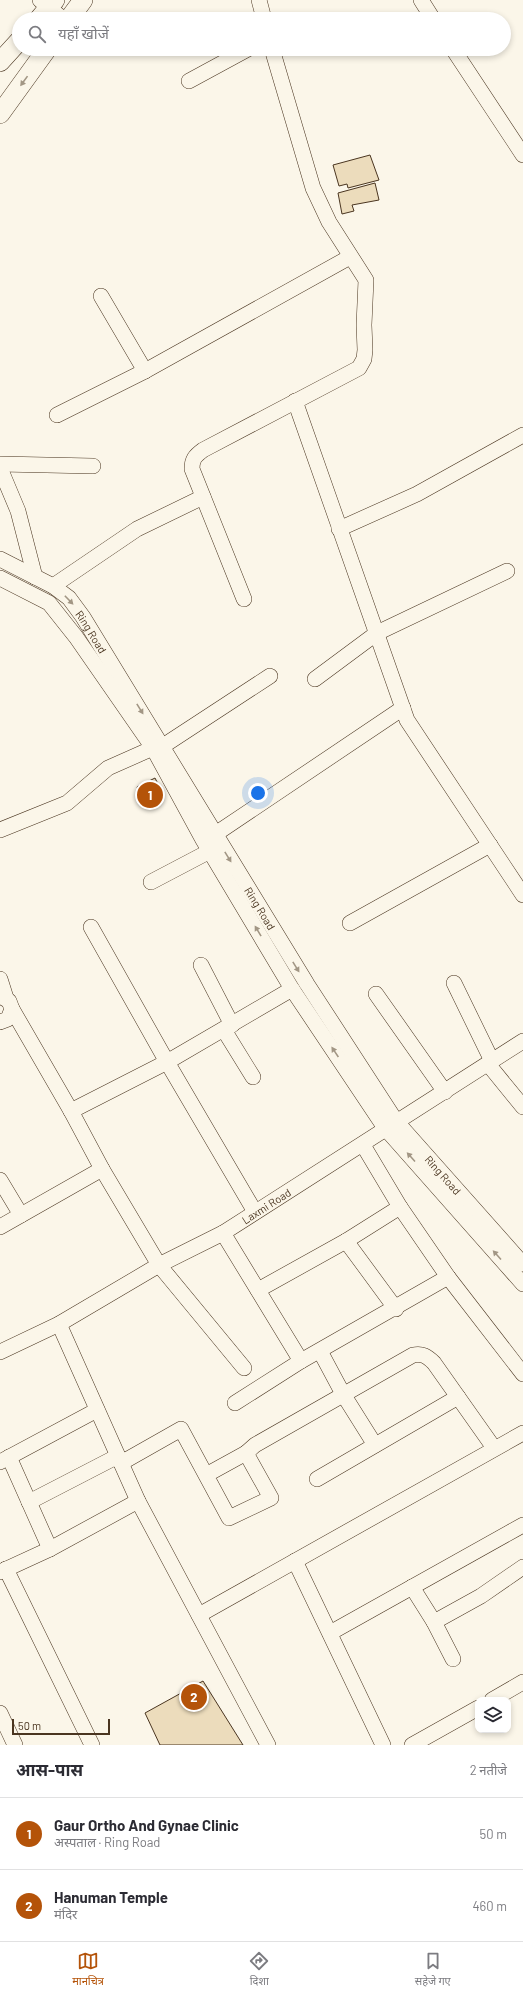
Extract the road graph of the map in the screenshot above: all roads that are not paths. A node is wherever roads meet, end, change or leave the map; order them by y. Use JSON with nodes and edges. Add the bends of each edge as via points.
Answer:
{"nodes":[{"id":1,"x":83,"y":0,"type":"edge"},
{"id":2,"x":259,"y":0,"type":"edge"},
{"id":3,"x":420,"y":0,"type":"edge"},
{"id":4,"x":74,"y":12,"type":"edge"},
{"id":5,"x":262,"y":12,"type":"edge"},
{"id":6,"x":428,"y":12,"type":"edge"},
{"id":7,"x":12,"y":49,"type":"edge"},
{"id":8,"x":42,"y":56,"type":"edge"},
{"id":9,"x":235,"y":56,"type":"edge"},
{"id":10,"x":274,"y":56,"type":"edge"},
{"id":11,"x":458,"y":56,"type":"edge"},
{"id":12,"x":0,"y":62,"type":"edge"},
{"id":13,"x":190,"y":81,"type":"dead end"},
{"id":14,"x":0,"y":114,"type":"edge"},
{"id":15,"x":523,"y":155,"type":"edge"},
{"id":16,"x":350,"y":257,"type":"junction"},
{"id":17,"x":101,"y":296,"type":"dead end"},
{"id":18,"x":145,"y":371,"type":"junction"},
{"id":19,"x":295,"y":401,"type":"junction"},
{"id":20,"x":57,"y":415,"type":"dead end"},
{"id":21,"x":523,"y":435,"type":"edge"},
{"id":22,"x":0,"y":464,"type":"edge"},
{"id":23,"x":93,"y":466,"type":"dead end"},
{"id":24,"x":0,"y":468,"type":"edge"},
{"id":25,"x":203,"y":497,"type":"junction"},
{"id":26,"x":339,"y":529,"type":"junction"},
{"id":27,"x":0,"y":559,"type":"edge"},
{"id":28,"x":507,"y":571,"type":"dead end"},
{"id":29,"x":35,"y":577,"type":"junction"},
{"id":30,"x":0,"y":578,"type":"edge"},
{"id":31,"x":53,"y":586,"type":"junction"},
{"id":32,"x":244,"y":599,"type":"dead end"},
{"id":33,"x":377,"y":633,"type":"junction"},
{"id":34,"x":270,"y":676,"type":"dead end"},
{"id":35,"x":316,"y":679,"type":"dead end"},
{"id":36,"x":403,"y":708,"type":"junction"},
{"id":37,"x":158,"y":747,"type":"junction"},
{"id":38,"x":0,"y":830,"type":"edge"},
{"id":39,"x":214,"y":835,"type":"junction"},
{"id":40,"x":490,"y":845,"type":"junction"},
{"id":41,"x":210,"y":850,"type":"junction"},
{"id":42,"x":151,"y":882,"type":"dead end"},
{"id":43,"x":523,"y":895,"type":"edge"},
{"id":44,"x":350,"y":923,"type":"dead end"},
{"id":45,"x":92,"y":927,"type":"dead end"},
{"id":46,"x":201,"y":965,"type":"dead end"},
{"id":47,"x":0,"y":979,"type":"edge"},
{"id":48,"x":454,"y":983,"type":"dead end"},
{"id":49,"x":292,"y":990,"type":"junction"},
{"id":50,"x":376,"y":994,"type":"dead end"},
{"id":51,"x":6,"y":1001,"type":"edge"},
{"id":52,"x":0,"y":1023,"type":"edge"},
{"id":53,"x":228,"y":1028,"type":"junction"},
{"id":54,"x":523,"y":1041,"type":"edge"},
{"id":55,"x":167,"y":1062,"type":"junction"},
{"id":56,"x":490,"y":1063,"type":"junction"},
{"id":57,"x":252,"y":1077,"type":"dead end"},
{"id":58,"x":445,"y":1092,"type":"junction"},
{"id":59,"x":523,"y":1107,"type":"edge"},
{"id":60,"x":71,"y":1111,"type":"junction"},
{"id":61,"x":391,"y":1125,"type":"junction"},
{"id":62,"x":363,"y":1145,"type":"junction"},
{"id":63,"x":102,"y":1169,"type":"junction"},
{"id":64,"x":0,"y":1180,"type":"edge"},
{"id":65,"x":400,"y":1207,"type":"junction"},
{"id":66,"x":255,"y":1212,"type":"junction"},
{"id":67,"x":21,"y":1215,"type":"junction"},
{"id":68,"x":0,"y":1227,"type":"edge"},
{"id":69,"x":223,"y":1233,"type":"junction"},
{"id":70,"x":346,"y":1242,"type":"junction"},
{"id":71,"x":523,"y":1264,"type":"edge"},
{"id":72,"x":159,"y":1265,"type":"junction"},
{"id":73,"x":448,"y":1277,"type":"junction"},
{"id":74,"x":523,"y":1284,"type":"edge"},
{"id":75,"x":258,"y":1290,"type":"junction"},
{"id":76,"x":396,"y":1308,"type":"junction"},
{"id":77,"x":59,"y":1324,"type":"junction"},
{"id":78,"x":320,"y":1351,"type":"junction"},
{"id":79,"x":0,"y":1352,"type":"edge"},
{"id":80,"x":302,"y":1361,"type":"junction"},
{"id":81,"x":244,"y":1368,"type":"dead end"},
{"id":82,"x":523,"y":1374,"type":"edge"},
{"id":83,"x":343,"y":1394,"type":"junction"},
{"id":84,"x":458,"y":1397,"type":"junction"},
{"id":85,"x":235,"y":1403,"type":"dead end"},
{"id":86,"x":98,"y":1410,"type":"junction"},
{"id":87,"x":523,"y":1433,"type":"edge"},
{"id":88,"x":375,"y":1445,"type":"junction"},
{"id":89,"x":494,"y":1448,"type":"junction"},
{"id":90,"x":246,"y":1453,"type":"junction"},
{"id":91,"x":5,"y":1459,"type":"edge"},
{"id":92,"x":119,"y":1459,"type":"junction"},
{"id":93,"x":206,"y":1475,"type":"junction"},
{"id":94,"x":317,"y":1479,"type":"dead end"},
{"id":95,"x":29,"y":1502,"type":"junction"},
{"id":96,"x":138,"y":1502,"type":"junction"},
{"id":97,"x":523,"y":1525,"type":"edge"},
{"id":98,"x":50,"y":1549,"type":"junction"},
{"id":99,"x":295,"y":1562,"type":"junction"},
{"id":100,"x":523,"y":1567,"type":"edge"},
{"id":101,"x":3,"y":1570,"type":"edge"},
{"id":102,"x":412,"y":1587,"type":"junction"},
{"id":103,"x":199,"y":1615,"type":"junction"},
{"id":104,"x":434,"y":1622,"type":"junction"},
{"id":105,"x":330,"y":1633,"type":"junction"},
{"id":106,"x":453,"y":1659,"type":"dead end"},
{"id":107,"x":523,"y":1682,"type":"edge"},
{"id":108,"x":497,"y":1697,"type":"edge"},
{"id":109,"x":475,"y":1710,"type":"edge"},
{"id":110,"x":0,"y":1713,"type":"edge"},
{"id":111,"x":15,"y":1745,"type":"edge"},
{"id":112,"x":92,"y":1745,"type":"edge"},
{"id":113,"x":268,"y":1745,"type":"edge"},
{"id":114,"x":383,"y":1745,"type":"edge"},
{"id":115,"x":412,"y":1745,"type":"edge"}],
"edges":[{"from":1,"to":4,"type":"main road"},
{"from":2,"to":5,"type":"street"},
{"from":3,"to":6,"type":"street"},
{"from":7,"to":12,"type":"main road"},
{"from":8,"to":14,"type":"main road","one_way":true},
{"from":9,"to":13,"type":"street"},
{"from":10,"to":16,"type":"street","via":[[313,188]]},
{"from":11,"to":15,"type":"street"},
{"from":16,"to":18,"type":"street"},
{"from":16,"to":19,"type":"street","via":[[366,280],[364,360],[359,368]]},
{"from":17,"to":18,"type":"street"},
{"from":18,"to":20,"type":"street"},
{"from":19,"to":25,"type":"street","via":[[195,456],[192,469]]},
{"from":19,"to":26,"type":"street"},
{"from":21,"to":26,"type":"street","via":[[417,494]]},
{"from":22,"to":23,"type":"street"},
{"from":24,"to":29,"type":"street","via":[[18,511]]},
{"from":25,"to":31,"type":"street","via":[[137,530]]},
{"from":25,"to":32,"type":"street"},
{"from":26,"to":33,"type":"street"},
{"from":27,"to":29,"type":"street","name":"Ring Road"},
{"from":28,"to":33,"type":"street"},
{"from":29,"to":31,"type":"street","name":"Ring Road"},
{"from":30,"to":37,"type":"street","name":"Ring Road","via":[[49,603]]},
{"from":31,"to":37,"type":"street","name":"Ring Road","one_way":true,"via":[[69,598],[84,617]]},
{"from":33,"to":35,"type":"street"},
{"from":33,"to":36,"type":"street"},
{"from":34,"to":37,"type":"street"},
{"from":36,"to":39,"type":"street"},
{"from":36,"to":40,"type":"street","via":[[407,720]]},
{"from":37,"to":38,"type":"street","via":[[108,768],[67,803]]},
{"from":37,"to":39,"type":"street","name":"Ring Road"},
{"from":37,"to":41,"type":"street","name":"Ring Road"},
{"from":39,"to":61,"type":"street","name":"Ring Road","one_way":true},
{"from":40,"to":43,"type":"street"},
{"from":40,"to":44,"type":"street"},
{"from":41,"to":42,"type":"street"},
{"from":49,"to":41,"type":"street","name":"Ring Road","one_way":true},
{"from":45,"to":55,"type":"street"},
{"from":46,"to":53,"type":"street"},
{"from":47,"to":51,"type":"street"},
{"from":48,"to":56,"type":"street"},
{"from":49,"to":53,"type":"street"},
{"from":61,"to":49,"type":"street","name":"Ring Road","one_way":true},
{"from":50,"to":58,"type":"street"},
{"from":51,"to":52,"type":"street","via":[[8,1019]]},
{"from":51,"to":60,"type":"street"},
{"from":53,"to":55,"type":"street"},
{"from":53,"to":57,"type":"street"},
{"from":54,"to":56,"type":"street","name":"Laxmi Road"},
{"from":55,"to":60,"type":"street"},
{"from":55,"to":66,"type":"street"},
{"from":56,"to":58,"type":"street","name":"Laxmi Road"},
{"from":56,"to":59,"type":"street"},
{"from":58,"to":61,"type":"street","name":"Laxmi Road"},
{"from":60,"to":63,"type":"street"},
{"from":61,"to":62,"type":"street","name":"Laxmi Road"},
{"from":61,"to":71,"type":"street","name":"Ring Road"},
{"from":74,"to":61,"type":"street","name":"Ring Road","one_way":true},
{"from":62,"to":65,"type":"street"},
{"from":62,"to":66,"type":"street","name":"Laxmi Road"},
{"from":63,"to":67,"type":"street"},
{"from":63,"to":72,"type":"street"},
{"from":64,"to":67,"type":"street"},
{"from":65,"to":70,"type":"street"},
{"from":65,"to":73,"type":"street"},
{"from":66,"to":69,"type":"street","name":"Laxmi Road"},
{"from":67,"to":68,"type":"street"},
{"from":69,"to":72,"type":"street","name":"Laxmi Road"},
{"from":69,"to":75,"type":"street"},
{"from":70,"to":75,"type":"street"},
{"from":70,"to":76,"type":"street"},
{"from":72,"to":77,"type":"street","name":"Laxmi Road"},
{"from":72,"to":81,"type":"street"},
{"from":73,"to":76,"type":"street"},
{"from":73,"to":82,"type":"street"},
{"from":75,"to":80,"type":"street"},
{"from":76,"to":78,"type":"street"},
{"from":77,"to":79,"type":"street","name":"Laxmi Road"},
{"from":77,"to":86,"type":"street"},
{"from":78,"to":80,"type":"street"},
{"from":78,"to":83,"type":"street"},
{"from":80,"to":85,"type":"street"},
{"from":83,"to":84,"type":"street","via":[[413,1355],[420,1354],[434,1363]]},
{"from":83,"to":88,"type":"street"},
{"from":83,"to":90,"type":"street","via":[[255,1445]]},
{"from":84,"to":88,"type":"street"},
{"from":84,"to":89,"type":"street"},
{"from":86,"to":91,"type":"street"},
{"from":86,"to":92,"type":"street"},
{"from":87,"to":89,"type":"street"},
{"from":88,"to":94,"type":"street"},
{"from":89,"to":99,"type":"street"},
{"from":90,"to":93,"type":"street"},
{"from":90,"to":93,"type":"street","via":[[271,1498],[229,1518]]},
{"from":91,"to":95,"type":"street"},
{"from":92,"to":93,"type":"street","via":[[181,1429]]},
{"from":92,"to":95,"type":"street"},
{"from":92,"to":96,"type":"street"},
{"from":95,"to":98,"type":"street"},
{"from":96,"to":98,"type":"street"},
{"from":96,"to":103,"type":"street"},
{"from":97,"to":102,"type":"street"},
{"from":98,"to":101,"type":"street"},
{"from":99,"to":103,"type":"street"},
{"from":99,"to":105,"type":"street"},
{"from":100,"to":104,"type":"street","via":[[481,1596]]},
{"from":101,"to":112,"type":"street"},
{"from":102,"to":104,"type":"street"},
{"from":102,"to":105,"type":"street"},
{"from":103,"to":113,"type":"street"},
{"from":104,"to":106,"type":"street"},
{"from":105,"to":114,"type":"street"},
{"from":107,"to":108,"type":"street"},
{"from":109,"to":115,"type":"street"},
{"from":110,"to":111,"type":"street"}]}
